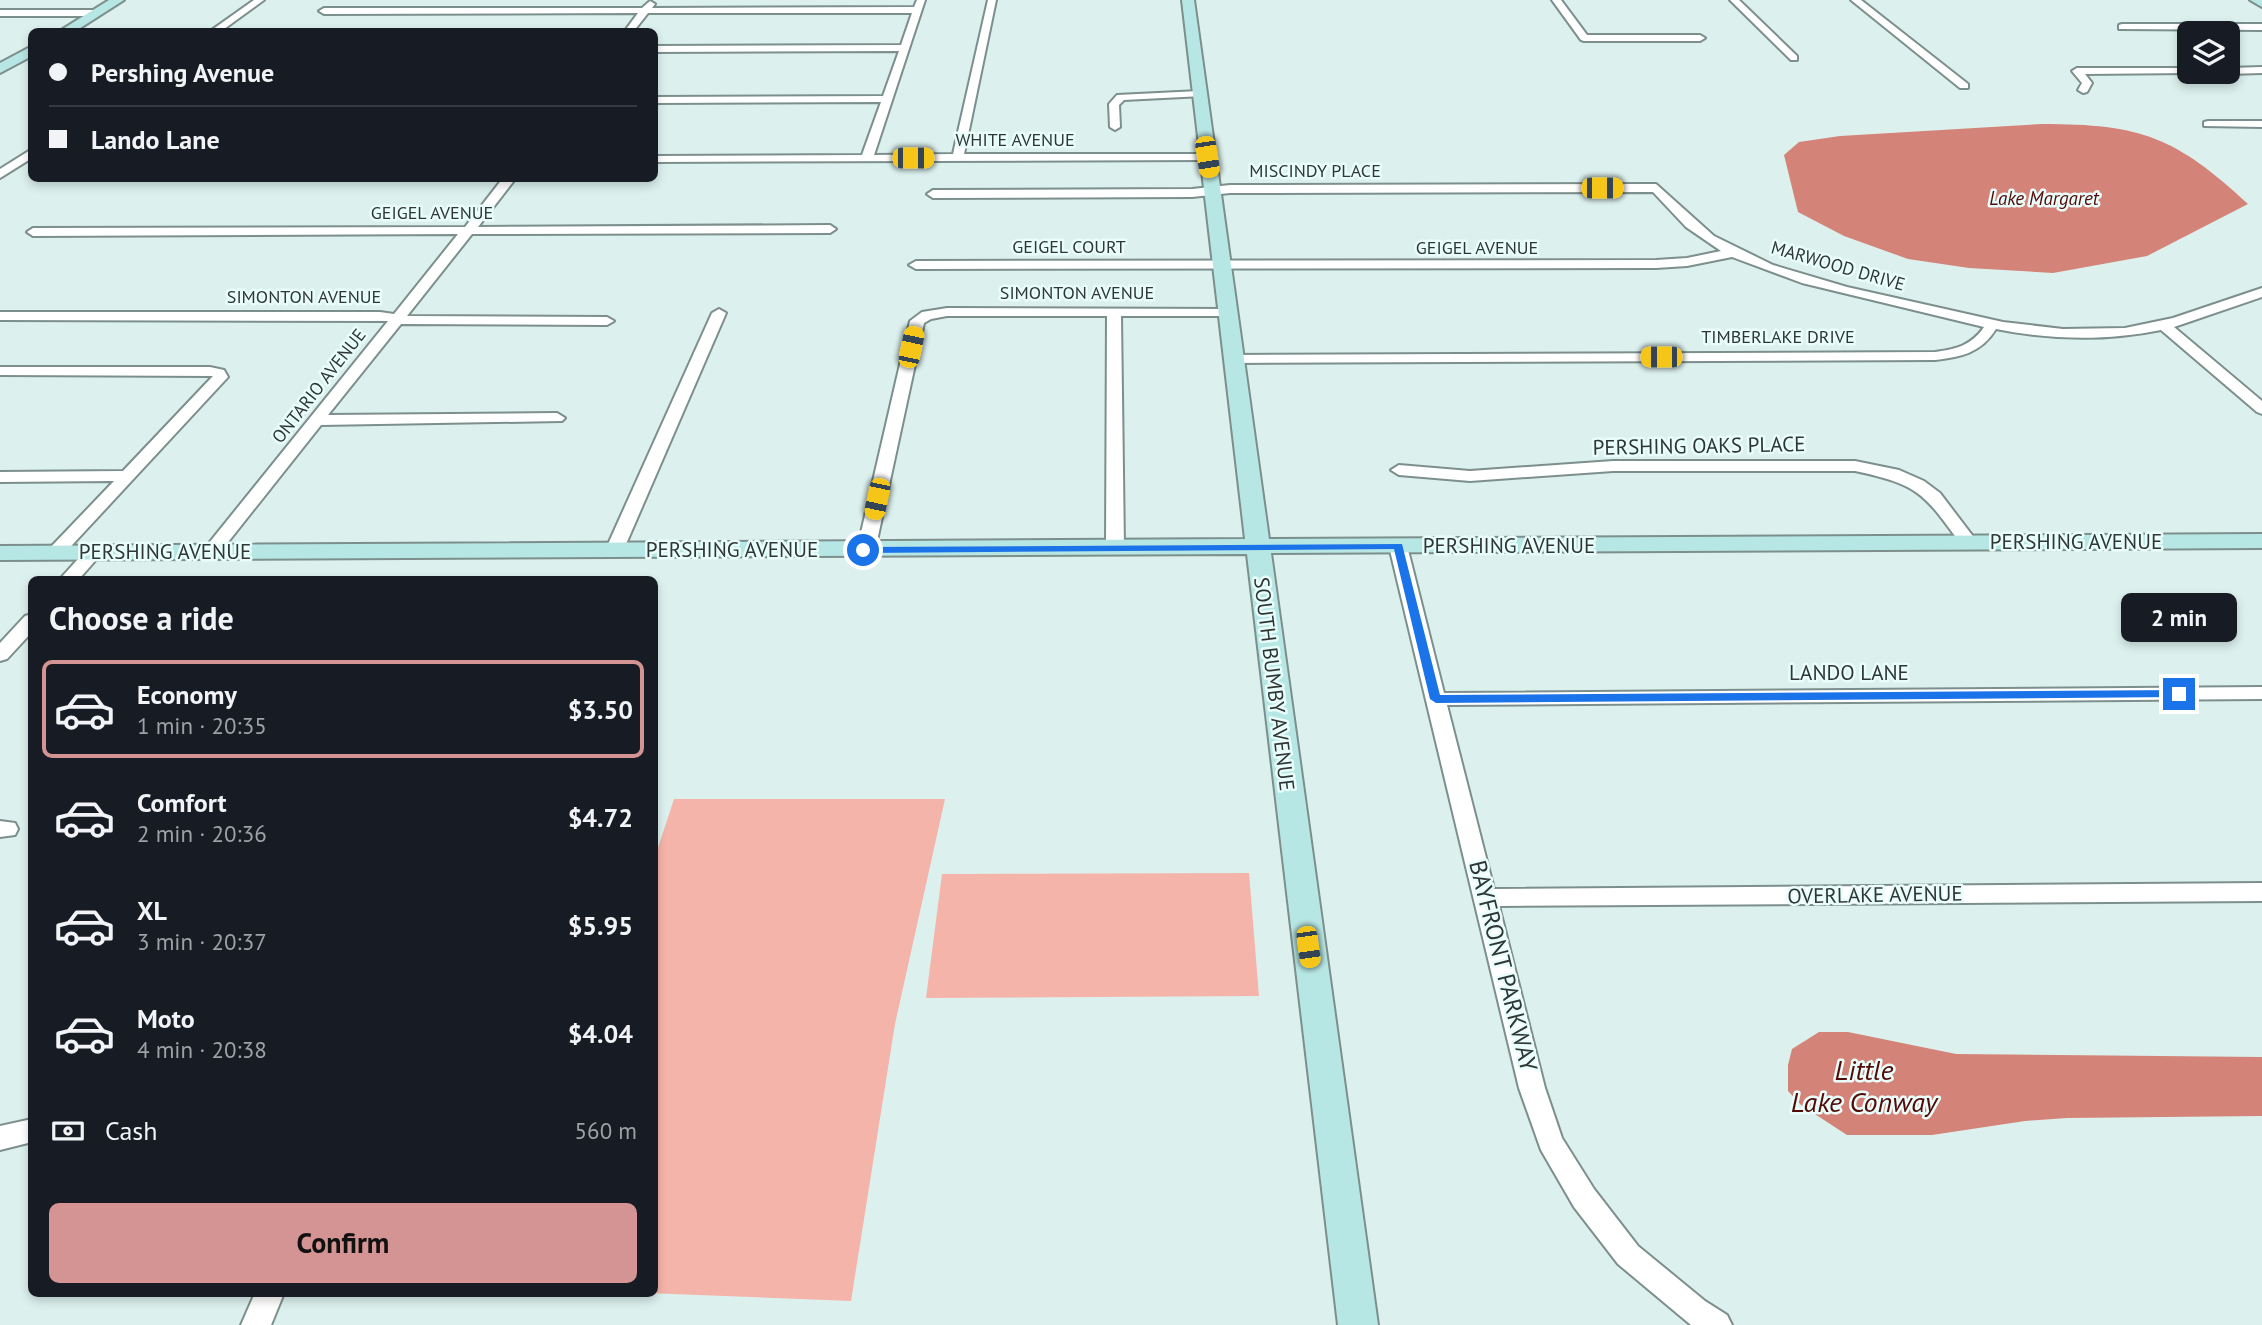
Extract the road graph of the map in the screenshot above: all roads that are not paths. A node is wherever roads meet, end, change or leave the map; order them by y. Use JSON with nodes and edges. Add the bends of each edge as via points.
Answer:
{"nodes":[{"id":1,"x":118,"y":0,"type":"edge"},
{"id":2,"x":260,"y":0,"type":"edge"},
{"id":3,"x":481,"y":0,"type":"edge"},
{"id":4,"x":653,"y":0,"type":"edge"},
{"id":5,"x":992,"y":0,"type":"edge"},
{"id":6,"x":1188,"y":0,"type":"edge"},
{"id":7,"x":1556,"y":0,"type":"edge"},
{"id":8,"x":1734,"y":0,"type":"edge"},
{"id":9,"x":1855,"y":0,"type":"edge"},
{"id":10,"x":2256,"y":0,"type":"edge"},
{"id":11,"x":2262,"y":3,"type":"edge"},
{"id":12,"x":919,"y":5,"type":"edge"},
{"id":13,"x":645,"y":10,"type":"junction"},
{"id":14,"x":324,"y":11,"type":"dead end"},
{"id":15,"x":469,"y":11,"type":"junction"},
{"id":16,"x":0,"y":13,"type":"edge"},
{"id":17,"x":96,"y":13,"type":"junction"},
{"id":18,"x":2122,"y":27,"type":"dead end"},
{"id":19,"x":2262,"y":27,"type":"edge"},
{"id":20,"x":71,"y":28,"type":"edge"},
{"id":21,"x":219,"y":28,"type":"edge"},
{"id":22,"x":631,"y":28,"type":"edge"},
{"id":23,"x":1700,"y":38,"type":"dead end"},
{"id":24,"x":904,"y":48,"type":"junction"},
{"id":25,"x":658,"y":49,"type":"edge"},
{"id":26,"x":28,"y":53,"type":"edge"},
{"id":27,"x":1794,"y":58,"type":"dead end"},
{"id":28,"x":0,"y":69,"type":"edge"},
{"id":29,"x":2177,"y":71,"type":"edge"},
{"id":30,"x":2240,"y":71,"type":"edge"},
{"id":31,"x":2262,"y":71,"type":"edge"},
{"id":32,"x":1964,"y":86,"type":"dead end"},
{"id":33,"x":2083,"y":90,"type":"dead end"},
{"id":34,"x":1199,"y":94,"type":"junction"},
{"id":35,"x":889,"y":99,"type":"junction"},
{"id":36,"x":658,"y":100,"type":"edge"},
{"id":37,"x":2208,"y":124,"type":"dead end"},
{"id":38,"x":2262,"y":124,"type":"edge"},
{"id":39,"x":1115,"y":127,"type":"dead end"},
{"id":40,"x":28,"y":155,"type":"edge"},
{"id":41,"x":1207,"y":157,"type":"junction"},
{"id":42,"x":867,"y":158,"type":"junction"},
{"id":43,"x":958,"y":158,"type":"junction"},
{"id":44,"x":658,"y":159,"type":"edge"},
{"id":45,"x":0,"y":162,"type":"edge"},
{"id":46,"x":18,"y":162,"type":"junction"},
{"id":47,"x":28,"y":162,"type":"edge"},
{"id":48,"x":0,"y":174,"type":"edge"},
{"id":49,"x":507,"y":182,"type":"edge"},
{"id":50,"x":1656,"y":188,"type":"joint"},
{"id":51,"x":1213,"y":191,"type":"junction"},
{"id":52,"x":933,"y":194,"type":"dead end"},
{"id":53,"x":830,"y":229,"type":"dead end"},
{"id":54,"x":467,"y":231,"type":"junction"},
{"id":55,"x":33,"y":232,"type":"dead end"},
{"id":56,"x":1732,"y":253,"type":"junction"},
{"id":57,"x":916,"y":265,"type":"dead end"},
{"id":58,"x":1221,"y":266,"type":"junction"},
{"id":59,"x":2262,"y":292,"type":"edge"},
{"id":60,"x":1227,"y":312,"type":"junction"},
{"id":61,"x":719,"y":313,"type":"dead end"},
{"id":62,"x":1114,"y":313,"type":"junction"},
{"id":63,"x":0,"y":316,"type":"edge"},
{"id":64,"x":397,"y":318,"type":"junction"},
{"id":65,"x":607,"y":321,"type":"dead end"},
{"id":66,"x":1992,"y":326,"type":"junction"},
{"id":67,"x":2166,"y":327,"type":"junction"},
{"id":68,"x":1233,"y":359,"type":"junction"},
{"id":69,"x":0,"y":371,"type":"edge"},
{"id":70,"x":2262,"y":409,"type":"edge"},
{"id":71,"x":557,"y":418,"type":"dead end"},
{"id":72,"x":318,"y":420,"type":"junction"},
{"id":73,"x":1399,"y":470,"type":"dead end"},
{"id":74,"x":0,"y":477,"type":"edge"},
{"id":75,"x":127,"y":477,"type":"junction"},
{"id":76,"x":1969,"y":543,"type":"junction"},
{"id":77,"x":2260,"y":543,"type":"edge"},
{"id":78,"x":1398,"y":546,"type":"junction"},
{"id":79,"x":1256,"y":547,"type":"junction"},
{"id":80,"x":1115,"y":548,"type":"junction"},
{"id":81,"x":866,"y":550,"type":"junction"},
{"id":82,"x":614,"y":551,"type":"junction"},
{"id":83,"x":93,"y":552,"type":"junction"},
{"id":84,"x":211,"y":552,"type":"junction"},
{"id":85,"x":0,"y":553,"type":"edge"},
{"id":86,"x":55,"y":553,"type":"junction"},
{"id":87,"x":72,"y":576,"type":"edge"},
{"id":88,"x":28,"y":624,"type":"edge"},
{"id":89,"x":2,"y":650,"type":"edge"},
{"id":90,"x":2262,"y":693,"type":"edge"},
{"id":91,"x":1436,"y":699,"type":"junction"},
{"id":92,"x":2262,"y":892,"type":"edge"},
{"id":93,"x":1487,"y":898,"type":"junction"},
{"id":94,"x":28,"y":1131,"type":"edge"},
{"id":95,"x":0,"y":1138,"type":"edge"},
{"id":96,"x":268,"y":1297,"type":"edge"},
{"id":97,"x":256,"y":1325,"type":"edge"},
{"id":98,"x":1358,"y":1325,"type":"edge"},
{"id":99,"x":1717,"y":1325,"type":"edge"}],
"edges":[{"from":1,"to":17,"type":"street"},
{"from":2,"to":21,"type":"street"},
{"from":3,"to":15,"type":"street"},
{"from":4,"to":13,"type":"street"},
{"from":5,"to":43,"type":"street"},
{"from":6,"to":34,"type":"street","name":"SOUTH BUMBY AVENUE"},
{"from":7,"to":23,"type":"street","via":[[1584,38]]},
{"from":8,"to":27,"type":"street"},
{"from":9,"to":32,"type":"street"},
{"from":10,"to":11,"type":"street"},
{"from":12,"to":13,"type":"street"},
{"from":12,"to":24,"type":"street"},
{"from":13,"to":15,"type":"street"},
{"from":13,"to":22,"type":"street"},
{"from":14,"to":15,"type":"street"},
{"from":16,"to":17,"type":"street"},
{"from":17,"to":20,"type":"street"},
{"from":18,"to":19,"type":"street"},
{"from":24,"to":25,"type":"street"},
{"from":24,"to":35,"type":"street"},
{"from":26,"to":28,"type":"street"},
{"from":29,"to":33,"type":"street","via":[[2077,71],[2087,83]]},
{"from":30,"to":31,"type":"street"},
{"from":34,"to":39,"type":"street","via":[[1121,97],[1114,104]]},
{"from":34,"to":41,"type":"street","name":"SOUTH BUMBY AVENUE"},
{"from":35,"to":36,"type":"street"},
{"from":35,"to":42,"type":"street"},
{"from":37,"to":38,"type":"street"},
{"from":40,"to":46,"type":"street"},
{"from":41,"to":43,"type":"street","name":"WHITE AVENUE"},
{"from":41,"to":51,"type":"street","name":"SOUTH BUMBY AVENUE"},
{"from":42,"to":43,"type":"street","name":"WHITE AVENUE"},
{"from":42,"to":44,"type":"street","name":"WHITE AVENUE"},
{"from":45,"to":46,"type":"street"},
{"from":46,"to":47,"type":"street"},
{"from":46,"to":48,"type":"street"},
{"from":49,"to":54,"type":"street","name":"ONTARIO AVENUE"},
{"from":50,"to":51,"type":"street","name":"MISCINDY PLACE"},
{"from":50,"to":56,"type":"street","name":"MARWOOD DRIVE","via":[[1683,220]]},
{"from":51,"to":52,"type":"street","name":"MISCINDY PLACE"},
{"from":51,"to":58,"type":"street","name":"SOUTH BUMBY AVENUE"},
{"from":53,"to":54,"type":"street","name":"GEIGEL AVENUE"},
{"from":54,"to":55,"type":"street","name":"GEIGEL AVENUE"},
{"from":54,"to":64,"type":"street","name":"ONTARIO AVENUE"},
{"from":56,"to":58,"type":"street","name":"GEIGEL AVENUE","via":[[1656,264]]},
{"from":56,"to":66,"type":"street","name":"MARWOOD DRIVE","via":[[1808,281]]},
{"from":57,"to":58,"type":"street","name":"GEIGEL COURT"},
{"from":58,"to":60,"type":"street","name":"SOUTH BUMBY AVENUE"},
{"from":59,"to":67,"type":"street"},
{"from":60,"to":62,"type":"street","name":"SIMONTON AVENUE"},
{"from":60,"to":68,"type":"street","name":"SOUTH BUMBY AVENUE"},
{"from":61,"to":82,"type":"street"},
{"from":62,"to":80,"type":"street"},
{"from":62,"to":81,"type":"street","name":"SIMONTON AVENUE","via":[[947,312],[916,321]]},
{"from":63,"to":64,"type":"street","name":"SIMONTON AVENUE"},
{"from":64,"to":65,"type":"street","name":"SIMONTON AVENUE"},
{"from":64,"to":72,"type":"street","name":"ONTARIO AVENUE"},
{"from":66,"to":67,"type":"street","via":[[2076,334]]},
{"from":66,"to":68,"type":"street","name":"TIMBERLAKE DRIVE","via":[[1983,342],[1971,349],[1935,356]]},
{"from":67,"to":70,"type":"street"},
{"from":68,"to":79,"type":"street","name":"SOUTH BUMBY AVENUE"},
{"from":69,"to":75,"type":"street","via":[[219,373],[221,377]]},
{"from":71,"to":72,"type":"street"},
{"from":72,"to":84,"type":"street","name":"ONTARIO AVENUE"},
{"from":73,"to":76,"type":"street","name":"PERSHING OAKS PLACE","via":[[1470,476],[1613,466],[1855,466],[1918,484]]},
{"from":74,"to":75,"type":"street"},
{"from":75,"to":86,"type":"street"},
{"from":76,"to":77,"type":"street","name":"PERSHING AVENUE"},
{"from":76,"to":78,"type":"street","name":"PERSHING AVENUE"},
{"from":78,"to":79,"type":"street","name":"PERSHING AVENUE"},
{"from":78,"to":91,"type":"street","name":"BAYFRONT PARKWAY"},
{"from":79,"to":80,"type":"street","name":"PERSHING AVENUE"},
{"from":79,"to":98,"type":"street","name":"SOUTH BUMBY AVENUE"},
{"from":80,"to":81,"type":"street","name":"PERSHING AVENUE"},
{"from":81,"to":82,"type":"street","name":"PERSHING AVENUE"},
{"from":82,"to":84,"type":"street","name":"PERSHING AVENUE"},
{"from":83,"to":84,"type":"street","name":"PERSHING AVENUE"},
{"from":83,"to":86,"type":"street","name":"PERSHING AVENUE"},
{"from":83,"to":87,"type":"street"},
{"from":85,"to":86,"type":"street","name":"PERSHING AVENUE"},
{"from":88,"to":89,"type":"street"},
{"from":90,"to":91,"type":"street","name":"LANDO LANE"},
{"from":91,"to":93,"type":"street","name":"BAYFRONT PARKWAY"},
{"from":92,"to":93,"type":"street","name":"OVERLAKE AVENUE"},
{"from":93,"to":99,"type":"street","name":"BAYFRONT PARKWAY","via":[[1532,1088],[1550,1142],[1584,1198],[1628,1255]]},
{"from":94,"to":95,"type":"street"},
{"from":96,"to":97,"type":"street"}]}
